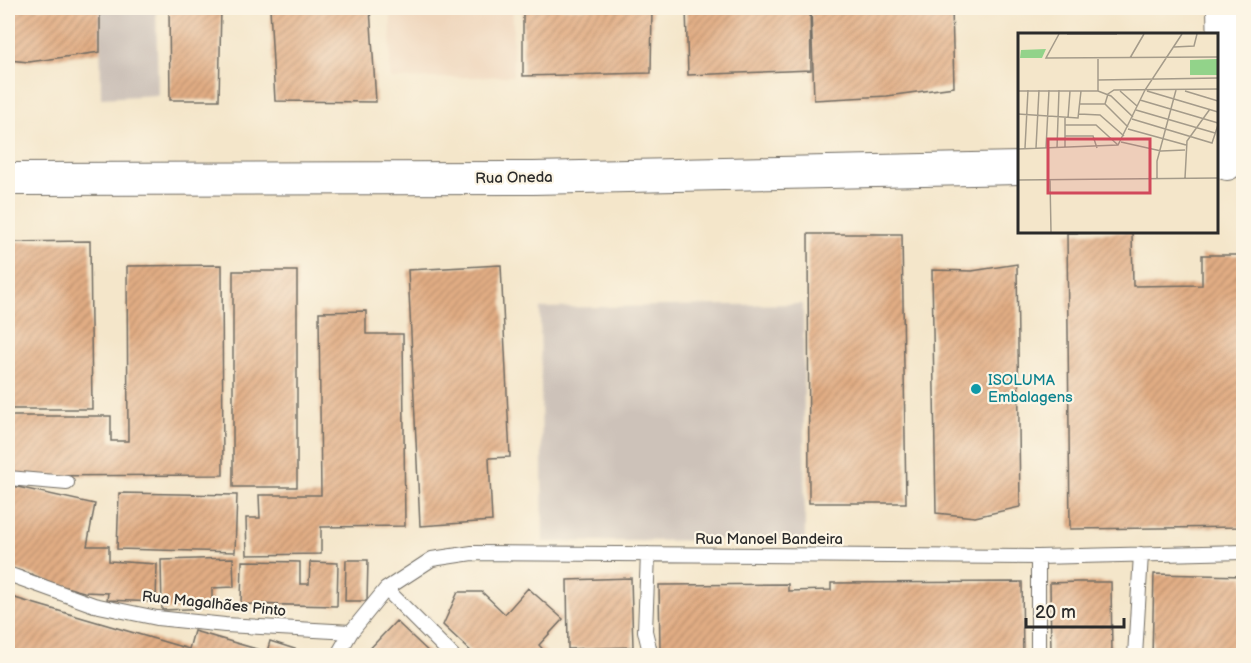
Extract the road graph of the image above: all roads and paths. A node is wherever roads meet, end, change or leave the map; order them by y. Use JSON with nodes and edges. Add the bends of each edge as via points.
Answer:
{"nodes":[{"id":1,"x":1223,"y":8,"type":"edge"},
{"id":2,"x":1229,"y":164,"type":"edge"},
{"id":3,"x":1018,"y":168,"type":"edge"},
{"id":4,"x":8,"y":179,"type":"edge"},
{"id":5,"x":8,"y":478,"type":"edge"},
{"id":6,"x":67,"y":483,"type":"dead end"},
{"id":7,"x":1244,"y":552,"type":"edge"},
{"id":8,"x":648,"y":554,"type":"junction"},
{"id":9,"x":1141,"y":554,"type":"junction"},
{"id":10,"x":1038,"y":556,"type":"junction"},
{"id":11,"x":8,"y":574,"type":"edge"},
{"id":12,"x":386,"y":589,"type":"junction"},
{"id":13,"x":351,"y":632,"type":"junction"},
{"id":14,"x":337,"y":656,"type":"edge"},
{"id":15,"x":453,"y":656,"type":"edge"},
{"id":16,"x":651,"y":656,"type":"edge"},
{"id":17,"x":1038,"y":656,"type":"edge"},
{"id":18,"x":1135,"y":656,"type":"edge"}],
"edges":[{"from":1,"to":2,"type":"street"},
{"from":3,"to":4,"type":"street","name":"Rua Oneda","via":[[521,178]]},
{"from":5,"to":6,"type":"lane"},
{"from":7,"to":9,"type":"lane","name":"Rua Manoel Bandeira"},
{"from":8,"to":10,"type":"lane","name":"Rua Manoel Bandeira"},
{"from":8,"to":12,"type":"lane","name":"Rua Manoel Bandeira","via":[[472,553],[432,559]]},
{"from":8,"to":16,"type":"lane","via":[[645,631]]},
{"from":9,"to":10,"type":"lane","name":"Rua Manoel Bandeira"},
{"from":9,"to":18,"type":"lane"},
{"from":10,"to":17,"type":"lane"},
{"from":11,"to":13,"type":"lane","name":"Rua Magalhães Pinto","via":[[94,605],[157,618]]},
{"from":12,"to":13,"type":"lane","name":"Rua Manoel Bandeira"},
{"from":12,"to":15,"type":"lane"},
{"from":13,"to":14,"type":"lane","name":"Rua Manoel Bandeira"}]}
